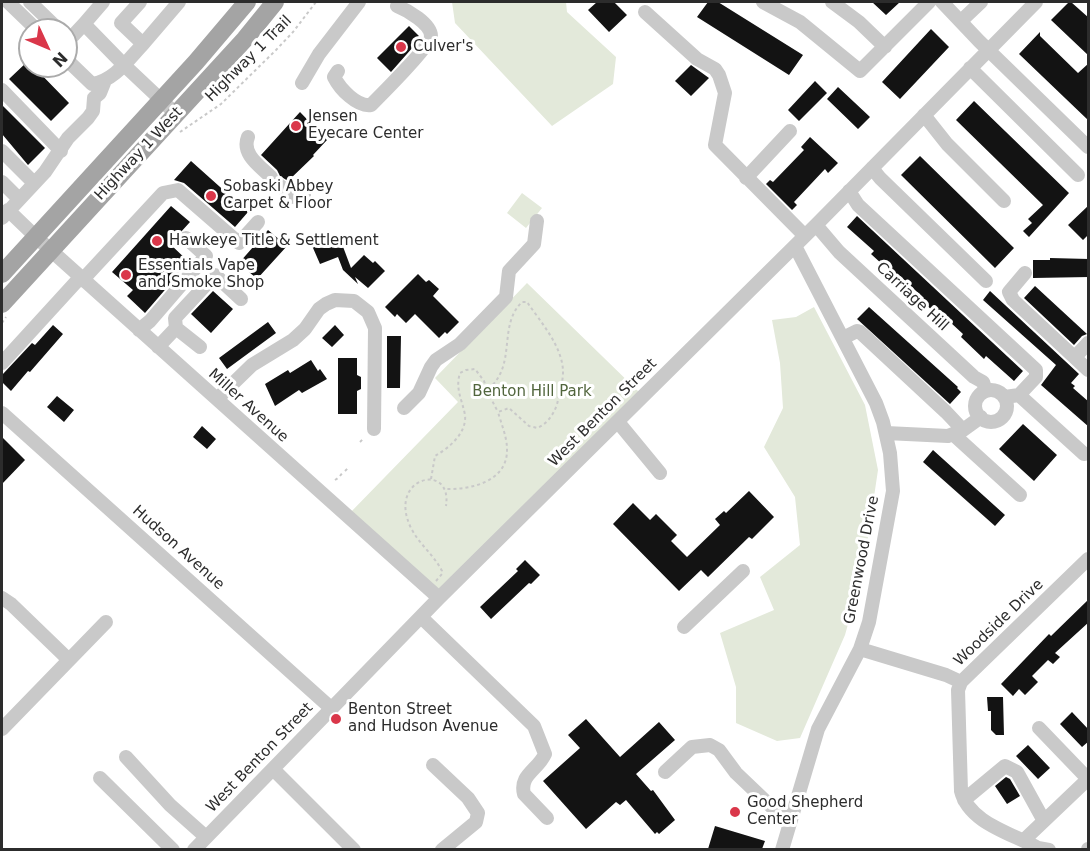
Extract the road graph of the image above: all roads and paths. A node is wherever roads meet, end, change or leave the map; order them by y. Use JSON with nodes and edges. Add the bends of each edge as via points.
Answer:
{"nodes":[{"id":1,"x":8,"y":2,"type":"edge"},
{"id":2,"x":30,"y":2,"type":"edge"},
{"id":3,"x":103,"y":2,"type":"edge"},
{"id":4,"x":140,"y":2,"type":"edge"},
{"id":5,"x":179,"y":2,"type":"edge"},
{"id":6,"x":247,"y":2,"type":"edge"},
{"id":7,"x":274,"y":2,"type":"edge"},
{"id":8,"x":316,"y":2,"type":"edge"},
{"id":9,"x":359,"y":2,"type":"edge"},
{"id":10,"x":764,"y":2,"type":"edge"},
{"id":11,"x":832,"y":2,"type":"edge"},
{"id":12,"x":929,"y":2,"type":"edge"},
{"id":13,"x":942,"y":2,"type":"edge"},
{"id":14,"x":981,"y":2,"type":"edge"},
{"id":15,"x":1036,"y":2,"type":"edge"},
{"id":16,"x":397,"y":6,"type":"dead end"},
{"id":17,"x":645,"y":12,"type":"dead end"},
{"id":18,"x":25,"y":18,"type":"edge"},
{"id":19,"x":47,"y":18,"type":"edge"},
{"id":20,"x":961,"y":21,"type":"junction"},
{"id":21,"x":84,"y":24,"type":"junction"},
{"id":22,"x":78,"y":30,"type":"edge"},
{"id":23,"x":142,"y":44,"type":"junction"},
{"id":24,"x":885,"y":47,"type":"junction"},
{"id":25,"x":988,"y":50,"type":"junction"},
{"id":26,"x":124,"y":65,"type":"junction"},
{"id":27,"x":970,"y":68,"type":"junction"},
{"id":28,"x":78,"y":71,"type":"edge"},
{"id":29,"x":338,"y":71,"type":"dead end"},
{"id":30,"x":104,"y":83,"type":"junction"},
{"id":31,"x":302,"y":83,"type":"dead end"},
{"id":32,"x":2,"y":90,"type":"edge"},
{"id":33,"x":161,"y":100,"type":"junction"},
{"id":34,"x":176,"y":114,"type":"junction"},
{"id":35,"x":924,"y":115,"type":"junction"},
{"id":36,"x":790,"y":131,"type":"dead end"},
{"id":37,"x":177,"y":134,"type":"dead end"},
{"id":38,"x":248,"y":137,"type":"dead end"},
{"id":39,"x":1089,"y":147,"type":"edge"},
{"id":40,"x":2,"y":151,"type":"edge"},
{"id":41,"x":61,"y":151,"type":"junction"},
{"id":42,"x":872,"y":168,"type":"junction"},
{"id":43,"x":1078,"y":174,"type":"dead end"},
{"id":44,"x":746,"y":178,"type":"junction"},
{"id":45,"x":2,"y":182,"type":"edge"},
{"id":46,"x":34,"y":183,"type":"junction"},
{"id":47,"x":849,"y":191,"type":"junction"},
{"id":48,"x":304,"y":195,"type":"dead end"},
{"id":49,"x":19,"y":199,"type":"junction"},
{"id":50,"x":1004,"y":201,"type":"dead end"},
{"id":51,"x":5,"y":214,"type":"edge"},
{"id":52,"x":537,"y":221,"type":"dead end"},
{"id":53,"x":258,"y":222,"type":"dead end"},
{"id":54,"x":816,"y":225,"type":"junction"},
{"id":55,"x":36,"y":237,"type":"junction"},
{"id":56,"x":186,"y":238,"type":"dead end"},
{"id":57,"x":800,"y":241,"type":"junction"},
{"id":58,"x":50,"y":251,"type":"junction"},
{"id":59,"x":1025,"y":273,"type":"dead end"},
{"id":60,"x":2,"y":274,"type":"edge"},
{"id":61,"x":81,"y":278,"type":"junction"},
{"id":62,"x":986,"y":281,"type":"dead end"},
{"id":63,"x":241,"y":299,"type":"dead end"},
{"id":64,"x":2,"y":304,"type":"edge"},
{"id":65,"x":176,"y":328,"type":"junction"},
{"id":66,"x":139,"y":330,"type":"junction"},
{"id":67,"x":843,"y":338,"type":"junction"},
{"id":68,"x":1089,"y":343,"type":"edge"},
{"id":69,"x":158,"y":347,"type":"junction"},
{"id":70,"x":200,"y":347,"type":"dead end"},
{"id":71,"x":1075,"y":357,"type":"junction"},
{"id":72,"x":2,"y":363,"type":"edge"},
{"id":73,"x":1089,"y":370,"type":"edge"},
{"id":74,"x":487,"y":390,"type":"junction"},
{"id":75,"x":987,"y":391,"type":"junction"},
{"id":76,"x":1012,"y":396,"type":"junction"},
{"id":77,"x":217,"y":399,"type":"junction"},
{"id":78,"x":404,"y":408,"type":"dead end"},
{"id":79,"x":498,"y":412,"type":"junction"},
{"id":80,"x":2,"y":413,"type":"edge"},
{"id":81,"x":981,"y":417,"type":"junction"},
{"id":82,"x":618,"y":422,"type":"junction"},
{"id":83,"x":374,"y":429,"type":"dead end"},
{"id":84,"x":886,"y":433,"type":"junction"},
{"id":85,"x":958,"y":433,"type":"junction"},
{"id":86,"x":363,"y":439,"type":"dead end"},
{"id":87,"x":360,"y":442,"type":"dead end"},
{"id":88,"x":1084,"y":454,"type":"dead end"},
{"id":89,"x":348,"y":468,"type":"dead end"},
{"id":90,"x":660,"y":473,"type":"dead end"},
{"id":91,"x":338,"y":478,"type":"dead end"},
{"id":92,"x":431,"y":479,"type":"junction"},
{"id":93,"x":444,"y":489,"type":"junction"},
{"id":94,"x":1020,"y":495,"type":"dead end"},
{"id":95,"x":446,"y":506,"type":"dead end"},
{"id":96,"x":1089,"y":559,"type":"edge"},
{"id":97,"x":743,"y":571,"type":"dead end"},
{"id":98,"x":434,"y":594,"type":"junction"},
{"id":99,"x":2,"y":598,"type":"edge"},
{"id":100,"x":421,"y":617,"type":"junction"},
{"id":101,"x":106,"y":621,"type":"dead end"},
{"id":102,"x":684,"y":627,"type":"dead end"},
{"id":103,"x":860,"y":649,"type":"junction"},
{"id":104,"x":69,"y":660,"type":"junction"},
{"id":105,"x":961,"y":682,"type":"junction"},
{"id":106,"x":332,"y":709,"type":"junction"},
{"id":107,"x":1039,"y":728,"type":"dead end"},
{"id":108,"x":2,"y":729,"type":"edge"},
{"id":109,"x":126,"y":757,"type":"dead end"},
{"id":110,"x":433,"y":765,"type":"dead end"},
{"id":111,"x":273,"y":769,"type":"junction"},
{"id":112,"x":665,"y":772,"type":"dead end"},
{"id":113,"x":100,"y":778,"type":"dead end"},
{"id":114,"x":1088,"y":779,"type":"edge"},
{"id":115,"x":964,"y":800,"type":"junction"},
{"id":116,"x":547,"y":818,"type":"dead end"},
{"id":117,"x":790,"y":820,"type":"junction"},
{"id":118,"x":1044,"y":821,"type":"junction"},
{"id":119,"x":206,"y":837,"type":"junction"},
{"id":120,"x":1024,"y":840,"type":"junction"},
{"id":121,"x":173,"y":849,"type":"edge"},
{"id":122,"x":194,"y":849,"type":"edge"},
{"id":123,"x":354,"y":849,"type":"edge"},
{"id":124,"x":442,"y":849,"type":"edge"},
{"id":125,"x":782,"y":849,"type":"edge"},
{"id":126,"x":1049,"y":849,"type":"edge"}],
"edges":[{"from":1,"to":18,"type":"street"},
{"from":2,"to":19,"type":"street"},
{"from":3,"to":21,"type":"street"},
{"from":4,"to":23,"type":"street","via":[[121,23]]},
{"from":5,"to":23,"type":"street"},
{"from":6,"to":33,"type":"main road","name":"Highway 1 West"},
{"from":7,"to":34,"type":"main road","name":"Highway 1 West"},
{"from":8,"to":37,"type":"path","name":"Highway 1 Trail","via":[[287,38],[221,104]]},
{"from":9,"to":31,"type":"street"},
{"from":10,"to":24,"type":"street","via":[[800,22],[856,70],[863,69]]},
{"from":11,"to":24,"type":"street"},
{"from":12,"to":24,"type":"street"},
{"from":13,"to":20,"type":"street"},
{"from":14,"to":20,"type":"street"},
{"from":15,"to":25,"type":"street","name":"West Benton Street"},
{"from":16,"to":29,"type":"street","via":[[415,16],[431,34],[408,66],[371,105],[358,103],[337,82],[334,77]]},
{"from":17,"to":44,"type":"street","name":"Greenwood Drive","via":[[719,75],[725,93],[715,145]]},
{"from":20,"to":25,"type":"street"},
{"from":21,"to":22,"type":"street"},
{"from":21,"to":26,"type":"street"},
{"from":23,"to":26,"type":"street"},
{"from":25,"to":27,"type":"street","name":"West Benton Street"},
{"from":25,"to":39,"type":"street"},
{"from":26,"to":30,"type":"street"},
{"from":26,"to":33,"type":"street"},
{"from":27,"to":35,"type":"street","name":"West Benton Street"},
{"from":27,"to":43,"type":"street"},
{"from":28,"to":30,"type":"street","via":[[92,84]]},
{"from":30,"to":41,"type":"street","via":[[94,98],[93,111]]},
{"from":32,"to":41,"type":"street"},
{"from":33,"to":34,"type":"street"},
{"from":33,"to":55,"type":"main road","name":"Highway 1 West"},
{"from":34,"to":58,"type":"main road","name":"Highway 1 West"},
{"from":35,"to":42,"type":"street","name":"West Benton Street"},
{"from":35,"to":50,"type":"street"},
{"from":36,"to":44,"type":"street"},
{"from":38,"to":48,"type":"street","via":[[248,153],[275,181],[294,197]]},
{"from":40,"to":46,"type":"street"},
{"from":41,"to":46,"type":"street"},
{"from":42,"to":47,"type":"street","name":"West Benton Street"},
{"from":42,"to":62,"type":"street"},
{"from":44,"to":57,"type":"street","name":"Greenwood Drive"},
{"from":45,"to":49,"type":"street"},
{"from":46,"to":49,"type":"street"},
{"from":47,"to":54,"type":"street","name":"West Benton Street"},
{"from":47,"to":76,"type":"street","via":[[858,205],[1036,370],[1036,377]]},
{"from":49,"to":51,"type":"street"},
{"from":51,"to":55,"type":"street","name":"Miller Avenue"},
{"from":52,"to":78,"type":"street","via":[[534,244],[509,271],[506,297],[460,344],[436,360],[419,393]]},
{"from":53,"to":61,"type":"street","via":[[239,243],[178,190],[163,193]]},
{"from":54,"to":57,"type":"street","name":"West Benton Street"},
{"from":54,"to":75,"type":"street","name":"Carriage Hill","via":[[839,252],[983,382]]},
{"from":55,"to":58,"type":"street","name":"Miller Avenue"},
{"from":55,"to":60,"type":"main road","name":"Highway 1 West"},
{"from":56,"to":66,"type":"street","via":[[206,256]]},
{"from":57,"to":67,"type":"street","name":"Greenwood Drive"},
{"from":57,"to":82,"type":"street","name":"West Benton Street"},
{"from":58,"to":61,"type":"street","name":"Miller Avenue"},
{"from":58,"to":64,"type":"main road","name":"Highway 1 West"},
{"from":59,"to":71,"type":"street","via":[[1009,292],[1013,300]]},
{"from":61,"to":66,"type":"street","name":"Miller Avenue"},
{"from":61,"to":72,"type":"street"},
{"from":63,"to":65,"type":"street","via":[[215,275],[175,318]]},
{"from":65,"to":69,"type":"street"},
{"from":65,"to":70,"type":"street"},
{"from":66,"to":69,"type":"street","name":"Miller Avenue"},
{"from":67,"to":84,"type":"street","name":"Greenwood Drive","via":[[876,403]]},
{"from":67,"to":85,"type":"street","via":[[860,332],[947,413]]},
{"from":68,"to":71,"type":"street"},
{"from":69,"to":77,"type":"street","name":"Miller Avenue"},
{"from":71,"to":73,"type":"street"},
{"from":74,"to":79,"type":"path"},
{"from":74,"to":79,"type":"path","via":[[500,377],[506,361],[506,342],[515,309],[527,302],[546,326],[563,370],[557,406],[537,428],[529,426],[509,408]]},
{"from":74,"to":92,"type":"path","via":[[475,369],[460,373],[457,388],[464,425],[450,446],[435,456]]},
{"from":75,"to":76,"type":"street","name":"Carriage Hill"},
{"from":75,"to":81,"type":"street","via":[[976,401]]},
{"from":76,"to":81,"type":"street","via":[[1003,417],[994,422]]},
{"from":76,"to":88,"type":"street"},
{"from":77,"to":83,"type":"street","via":[[252,365],[293,340],[319,309],[335,300],[345,300],[362,305],[375,328]]},
{"from":77,"to":98,"type":"street","name":"Miller Avenue"},
{"from":79,"to":93,"type":"path","via":[[507,458],[498,473],[472,488]]},
{"from":80,"to":106,"type":"street","name":"Hudson Avenue"},
{"from":81,"to":85,"type":"street"},
{"from":82,"to":90,"type":"street"},
{"from":82,"to":98,"type":"street","name":"West Benton Street"},
{"from":84,"to":85,"type":"street"},
{"from":84,"to":103,"type":"street","name":"Greenwood Drive","via":[[892,491],[869,622]]},
{"from":85,"to":94,"type":"street"},
{"from":86,"to":87,"type":"path"},
{"from":89,"to":91,"type":"path"},
{"from":92,"to":93,"type":"path"},
{"from":92,"to":98,"type":"path","via":[[415,484],[404,510],[415,535],[442,571]]},
{"from":93,"to":95,"type":"path"},
{"from":96,"to":105,"type":"street","name":"Woodside Drive"},
{"from":97,"to":102,"type":"street"},
{"from":98,"to":100,"type":"street","name":"West Benton Street"},
{"from":99,"to":104,"type":"street"},
{"from":100,"to":106,"type":"street","name":"West Benton Street"},
{"from":100,"to":116,"type":"street","via":[[534,726],[545,754],[525,778],[523,790]]},
{"from":101,"to":104,"type":"street"},
{"from":103,"to":105,"type":"street"},
{"from":103,"to":117,"type":"street","name":"Greenwood Drive","via":[[818,729]]},
{"from":104,"to":108,"type":"street"},
{"from":105,"to":115,"type":"street","name":"Woodside Drive","via":[[958,690]]},
{"from":106,"to":111,"type":"street","name":"West Benton Street"},
{"from":107,"to":114,"type":"street"},
{"from":109,"to":119,"type":"street"},
{"from":110,"to":124,"type":"street","via":[[478,813],[476,822]]},
{"from":111,"to":119,"type":"street","name":"West Benton Street"},
{"from":111,"to":123,"type":"street"},
{"from":112,"to":117,"type":"street","via":[[692,747],[710,745],[778,813]]},
{"from":113,"to":121,"type":"street"},
{"from":114,"to":118,"type":"street"},
{"from":115,"to":118,"type":"street","via":[[1005,766],[1017,772]]},
{"from":115,"to":120,"type":"street","via":[[978,818]]},
{"from":117,"to":125,"type":"street","name":"Greenwood Drive"},
{"from":118,"to":120,"type":"street"},
{"from":119,"to":122,"type":"street","name":"West Benton Street"},
{"from":120,"to":126,"type":"street"}]}
